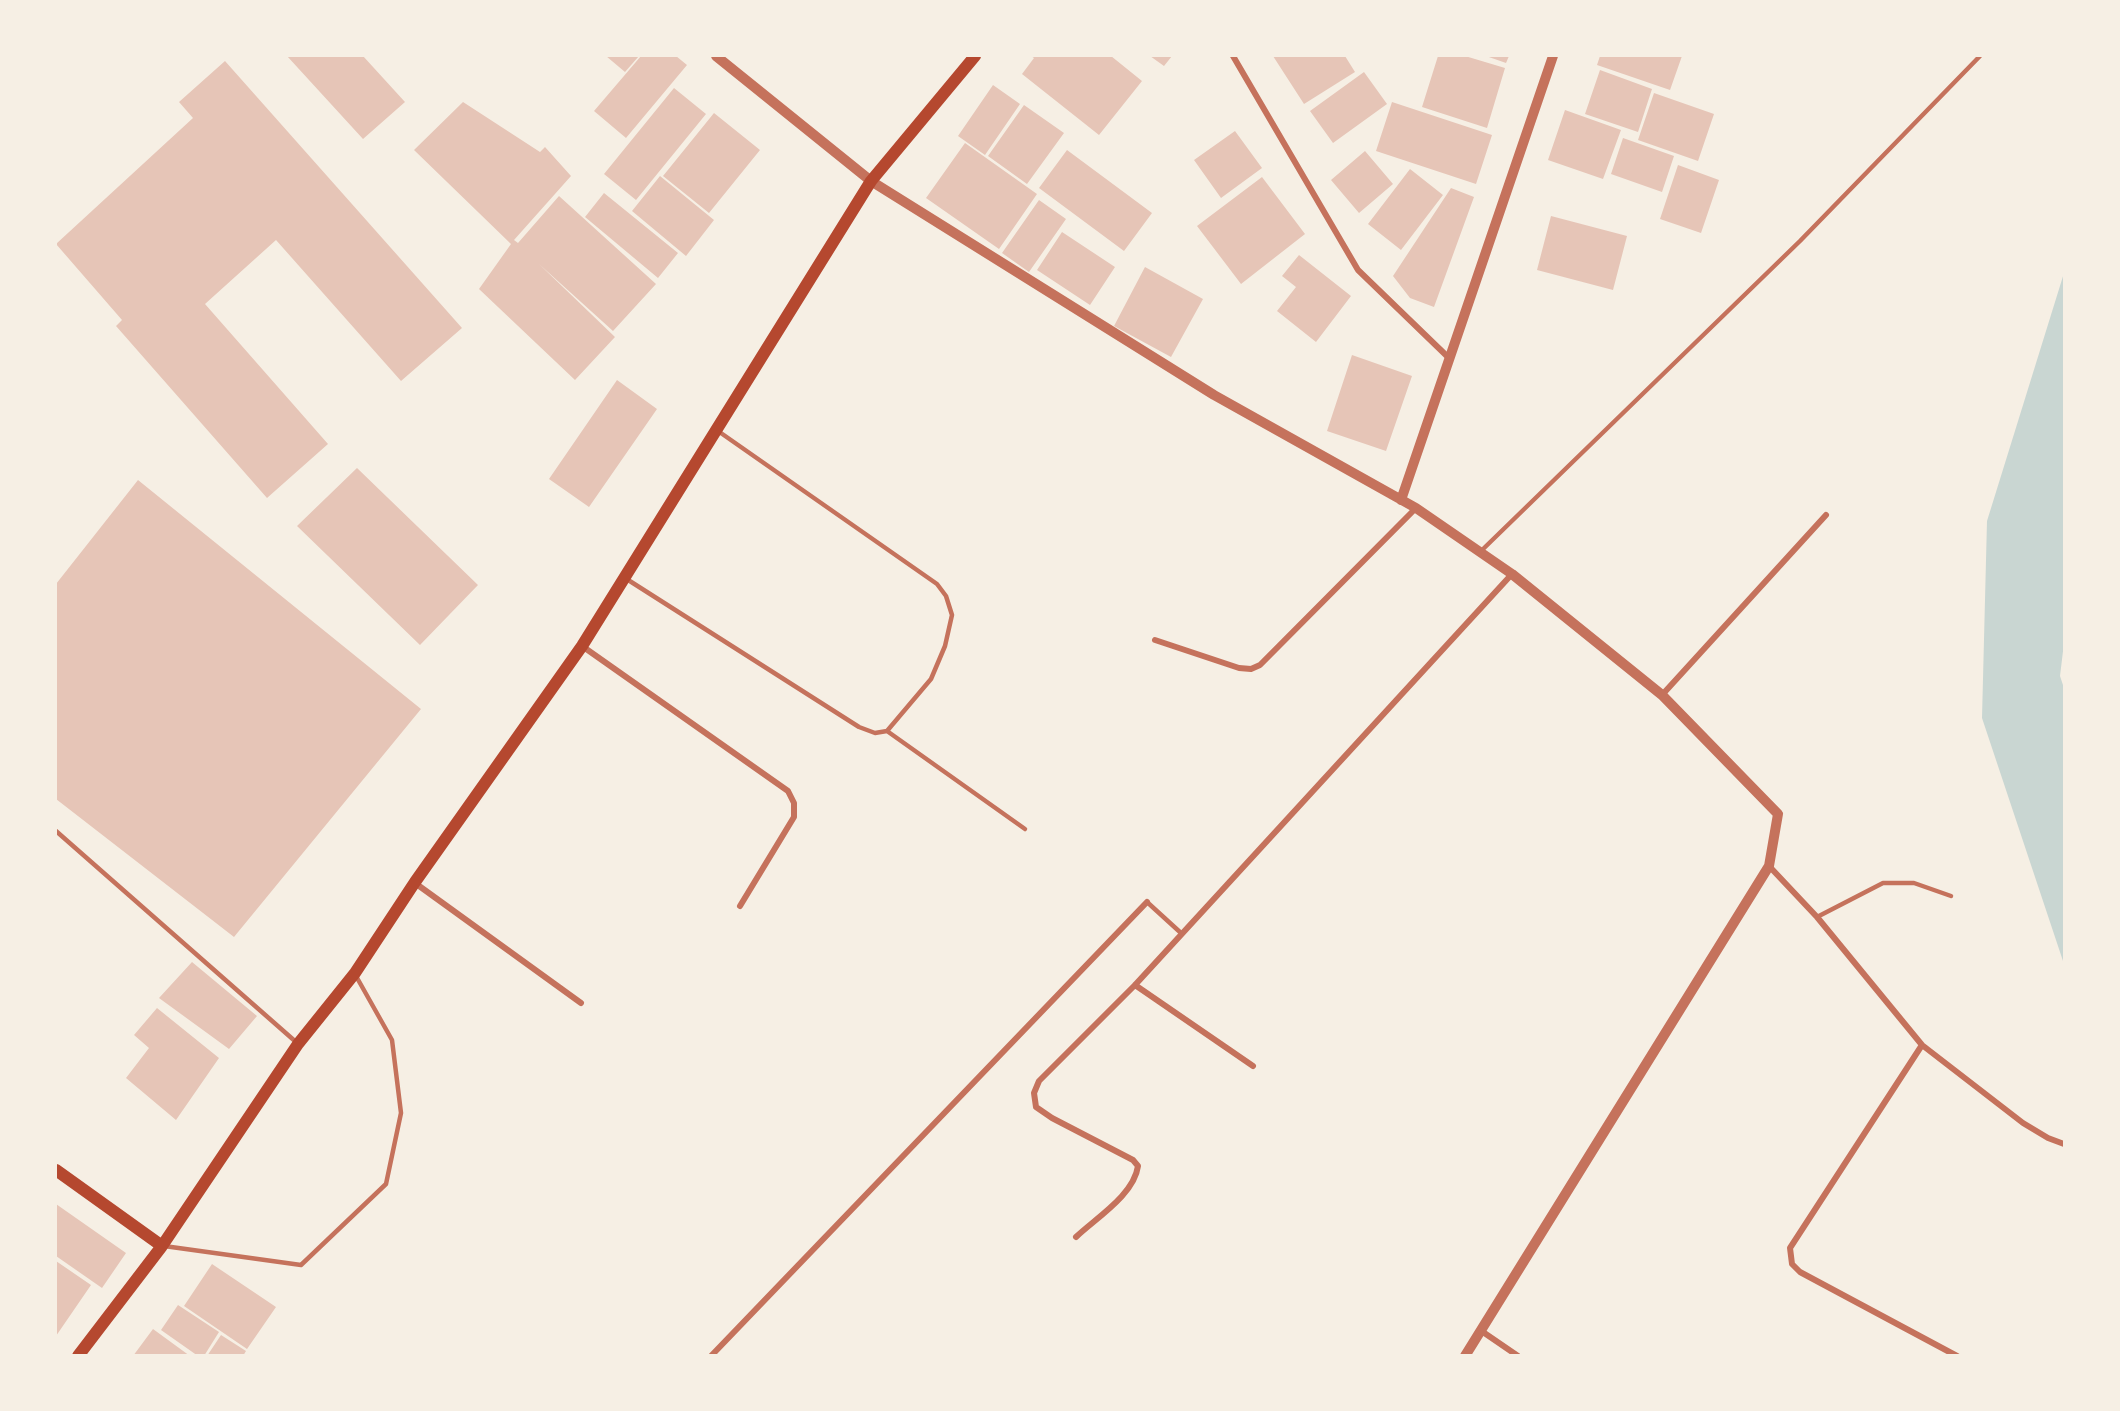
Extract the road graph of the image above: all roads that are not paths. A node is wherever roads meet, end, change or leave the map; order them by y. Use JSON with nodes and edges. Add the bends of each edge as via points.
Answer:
{"nodes":[{"id":1,"x":716,"y":56,"type":"edge"},
{"id":2,"x":975,"y":56,"type":"edge"},
{"id":3,"x":1233,"y":56,"type":"edge"},
{"id":4,"x":1553,"y":56,"type":"edge"},
{"id":5,"x":1980,"y":56,"type":"edge"},
{"id":6,"x":871,"y":181,"type":"junction"},
{"id":7,"x":1450,"y":360,"type":"junction"},
{"id":8,"x":717,"y":431,"type":"junction"},
{"id":9,"x":1401,"y":500,"type":"junction"},
{"id":10,"x":1416,"y":508,"type":"junction"},
{"id":11,"x":1826,"y":515,"type":"dead end"},
{"id":12,"x":1480,"y":552,"type":"junction"},
{"id":13,"x":1512,"y":574,"type":"junction"},
{"id":14,"x":625,"y":578,"type":"junction"},
{"id":15,"x":1155,"y":640,"type":"dead end"},
{"id":16,"x":582,"y":646,"type":"junction"},
{"id":17,"x":1662,"y":695,"type":"junction"},
{"id":18,"x":887,"y":730,"type":"junction"},
{"id":19,"x":1025,"y":829,"type":"dead end"},
{"id":20,"x":56,"y":832,"type":"edge"},
{"id":21,"x":1769,"y":866,"type":"junction"},
{"id":22,"x":415,"y":882,"type":"junction"},
{"id":23,"x":1951,"y":896,"type":"dead end"},
{"id":24,"x":1147,"y":902,"type":"joint"},
{"id":25,"x":740,"y":906,"type":"dead end"},
{"id":26,"x":1817,"y":918,"type":"junction"},
{"id":27,"x":1181,"y":933,"type":"junction"},
{"id":28,"x":355,"y":974,"type":"junction"},
{"id":29,"x":1135,"y":985,"type":"junction"},
{"id":30,"x":581,"y":1003,"type":"dead end"},
{"id":31,"x":298,"y":1044,"type":"junction"},
{"id":32,"x":1922,"y":1045,"type":"junction"},
{"id":33,"x":1253,"y":1066,"type":"dead end"},
{"id":34,"x":2064,"y":1144,"type":"edge"},
{"id":35,"x":56,"y":1170,"type":"edge"},
{"id":36,"x":1076,"y":1237,"type":"dead end"},
{"id":37,"x":162,"y":1246,"type":"junction"},
{"id":38,"x":1480,"y":1330,"type":"junction"},
{"id":39,"x":78,"y":1356,"type":"edge"},
{"id":40,"x":711,"y":1356,"type":"edge"},
{"id":41,"x":1465,"y":1356,"type":"edge"},
{"id":42,"x":1518,"y":1356,"type":"edge"},
{"id":43,"x":1957,"y":1356,"type":"edge"}],
"edges":[{"from":1,"to":6,"type":"street"},
{"from":2,"to":6,"type":"main road"},
{"from":3,"to":7,"type":"street","via":[[1358,270]]},
{"from":4,"to":7,"type":"street"},
{"from":5,"to":12,"type":"lane","via":[[1800,241]]},
{"from":6,"to":8,"type":"main road"},
{"from":6,"to":9,"type":"street","via":[[1214,395]]},
{"from":7,"to":9,"type":"street"},
{"from":8,"to":14,"type":"main road"},
{"from":8,"to":18,"type":"lane","via":[[937,584],[946,596],[952,615],[931,679]]},
{"from":9,"to":10,"type":"street"},
{"from":10,"to":12,"type":"street"},
{"from":10,"to":15,"type":"street","via":[[1260,665],[1239,668]]},
{"from":11,"to":17,"type":"street"},
{"from":12,"to":13,"type":"street"},
{"from":13,"to":17,"type":"street"},
{"from":13,"to":27,"type":"street"},
{"from":14,"to":16,"type":"main road"},
{"from":14,"to":18,"type":"lane","via":[[859,728],[875,733]]},
{"from":16,"to":22,"type":"main road"},
{"from":16,"to":25,"type":"street","via":[[788,791],[794,803],[794,817]]},
{"from":17,"to":21,"type":"street","via":[[1778,814]]},
{"from":18,"to":19,"type":"lane"},
{"from":20,"to":31,"type":"lane"},
{"from":21,"to":26,"type":"street"},
{"from":21,"to":38,"type":"street"},
{"from":22,"to":28,"type":"main road"},
{"from":22,"to":30,"type":"street"},
{"from":23,"to":26,"type":"lane","via":[[1914,883],[1883,883]]},
{"from":24,"to":27,"type":"lane"},
{"from":24,"to":40,"type":"street"},
{"from":26,"to":32,"type":"street"},
{"from":27,"to":29,"type":"street"},
{"from":28,"to":31,"type":"main road"},
{"from":28,"to":37,"type":"lane","via":[[392,1040],[401,1113],[386,1184],[301,1265]]},
{"from":29,"to":33,"type":"street"},
{"from":29,"to":36,"type":"street","via":[[1039,1082],[1034,1093],[1036,1107],[1133,1160],[1138,1167],[1136,1178],[1125,1192]]},
{"from":31,"to":37,"type":"main road"},
{"from":32,"to":34,"type":"street","via":[[2023,1123]]},
{"from":32,"to":43,"type":"street","via":[[1790,1248],[1792,1264],[1800,1272]]},
{"from":35,"to":37,"type":"main road"},
{"from":37,"to":39,"type":"main road"},
{"from":38,"to":41,"type":"street"},
{"from":38,"to":42,"type":"street"}]}
